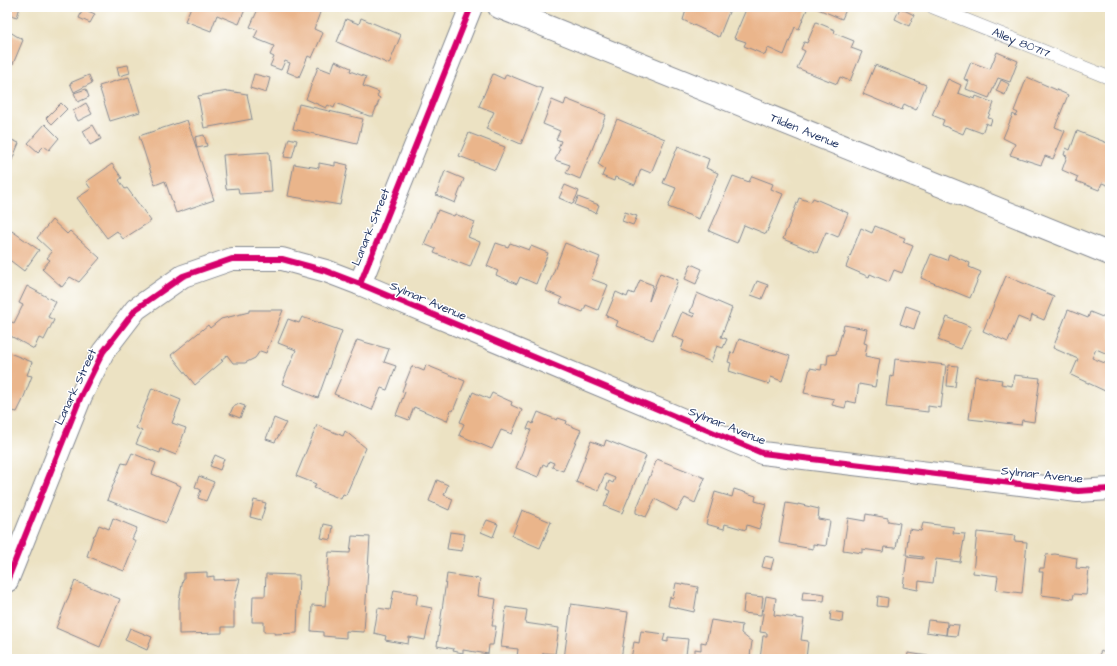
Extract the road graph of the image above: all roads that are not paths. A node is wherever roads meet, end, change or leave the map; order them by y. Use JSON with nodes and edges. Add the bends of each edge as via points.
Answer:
{"nodes":[{"id":1,"x":471,"y":7,"type":"edge"},
{"id":2,"x":499,"y":7,"type":"edge"},
{"id":3,"x":933,"y":7,"type":"edge"},
{"id":4,"x":1110,"y":78,"type":"edge"},
{"id":5,"x":1110,"y":254,"type":"edge"},
{"id":6,"x":360,"y":284,"type":"junction"},
{"id":7,"x":1110,"y":489,"type":"edge"},
{"id":8,"x":7,"y":580,"type":"edge"}],
"edges":[{"from":1,"to":6,"type":"street","name":"Lanark Street"},
{"from":2,"to":5,"type":"street","name":"Tilden Avenue"},
{"from":3,"to":4,"type":"lane","name":"Alley 80717"},
{"from":6,"to":7,"type":"street","name":"Sylmar Avenue","via":[[762,453],[1078,492]]},
{"from":6,"to":8,"type":"street","name":"Lanark Street","via":[[326,271],[282,259],[232,259],[183,276],[136,310],[103,352],[81,396]]}]}
